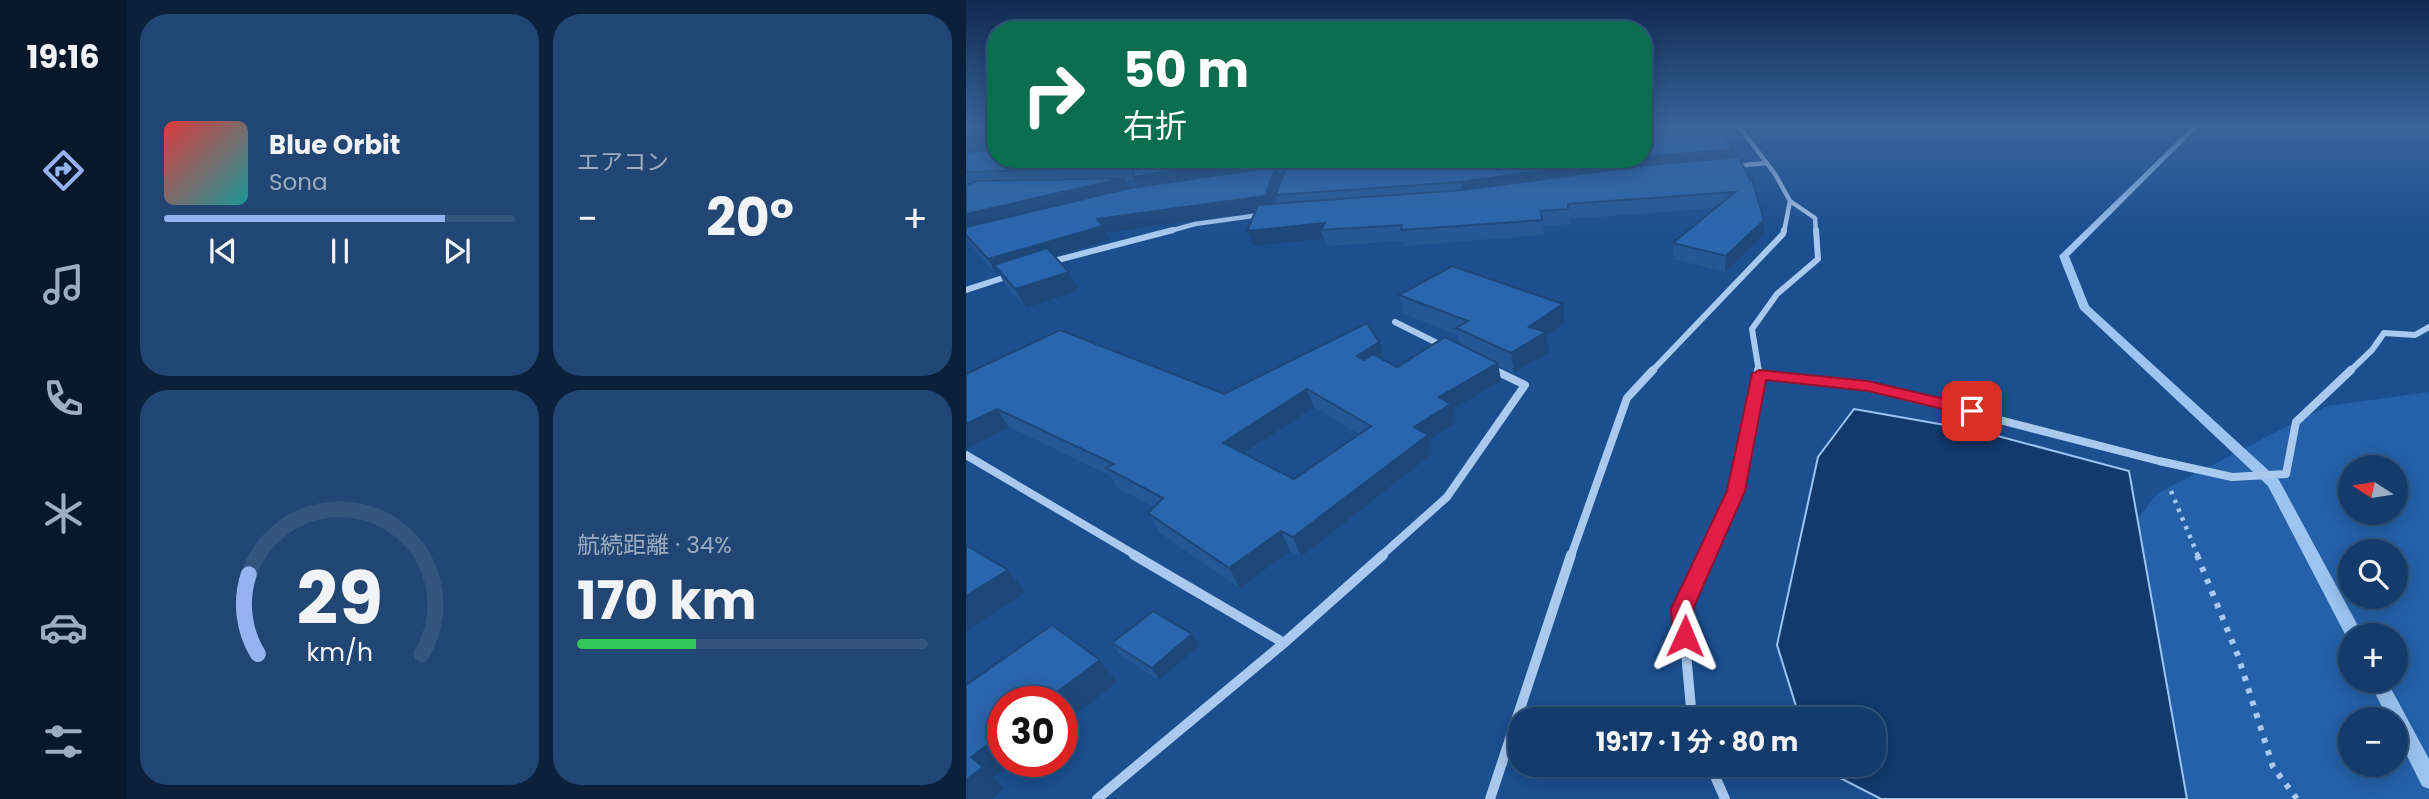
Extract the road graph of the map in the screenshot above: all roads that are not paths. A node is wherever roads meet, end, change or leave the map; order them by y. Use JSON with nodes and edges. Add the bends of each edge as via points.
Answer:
{"nodes":[{"id":1,"x":1767,"y":163,"type":"joint"},
{"id":2,"x":1728,"y":166,"type":"edge"},
{"id":3,"x":1268,"y":168,"type":"edge"},
{"id":4,"x":1266,"y":175,"type":"edge"},
{"id":5,"x":1790,"y":201,"type":"junction"},
{"id":6,"x":1261,"y":215,"type":"edge"},
{"id":7,"x":1040,"y":266,"type":"edge"},
{"id":8,"x":1015,"y":274,"type":"edge"},
{"id":9,"x":966,"y":290,"type":"edge"},
{"id":10,"x":1395,"y":322,"type":"dead end"},
{"id":11,"x":2429,"y":327,"type":"edge"},
{"id":12,"x":1454,"y":351,"type":"edge"},
{"id":13,"x":1478,"y":362,"type":"edge"},
{"id":14,"x":1759,"y":374,"type":"junction"},
{"id":15,"x":966,"y":455,"type":"edge"},
{"id":16,"x":1284,"y":643,"type":"junction"},
{"id":17,"x":1691,"y":707,"type":"edge"},
{"id":18,"x":1715,"y":777,"type":"edge"},
{"id":19,"x":1097,"y":799,"type":"edge"},
{"id":20,"x":1490,"y":799,"type":"edge"},
{"id":21,"x":1725,"y":799,"type":"edge"}],
"edges":[{"from":1,"to":2,"type":"street"},
{"from":1,"to":5,"type":"street"},
{"from":3,"to":4,"type":"lane"},
{"from":5,"to":14,"type":"street","via":[[1815,218],[1818,259],[1777,294],[1752,329]]},
{"from":5,"to":20,"type":"street","via":[[1783,234],[1628,398]]},
{"from":6,"to":7,"type":"street","via":[[1195,224]]},
{"from":8,"to":9,"type":"street"},
{"from":10,"to":12,"type":"street"},
{"from":11,"to":14,"type":"street","via":[[2415,335],[2384,333],[2296,422],[2286,474],[2232,477],[1868,386]]},
{"from":13,"to":16,"type":"street","via":[[1525,385],[1447,498]]},
{"from":14,"to":17,"type":"street","via":[[1736,491],[1682,609]]},
{"from":15,"to":16,"type":"street"},
{"from":16,"to":19,"type":"street"},
{"from":18,"to":21,"type":"street"}]}
